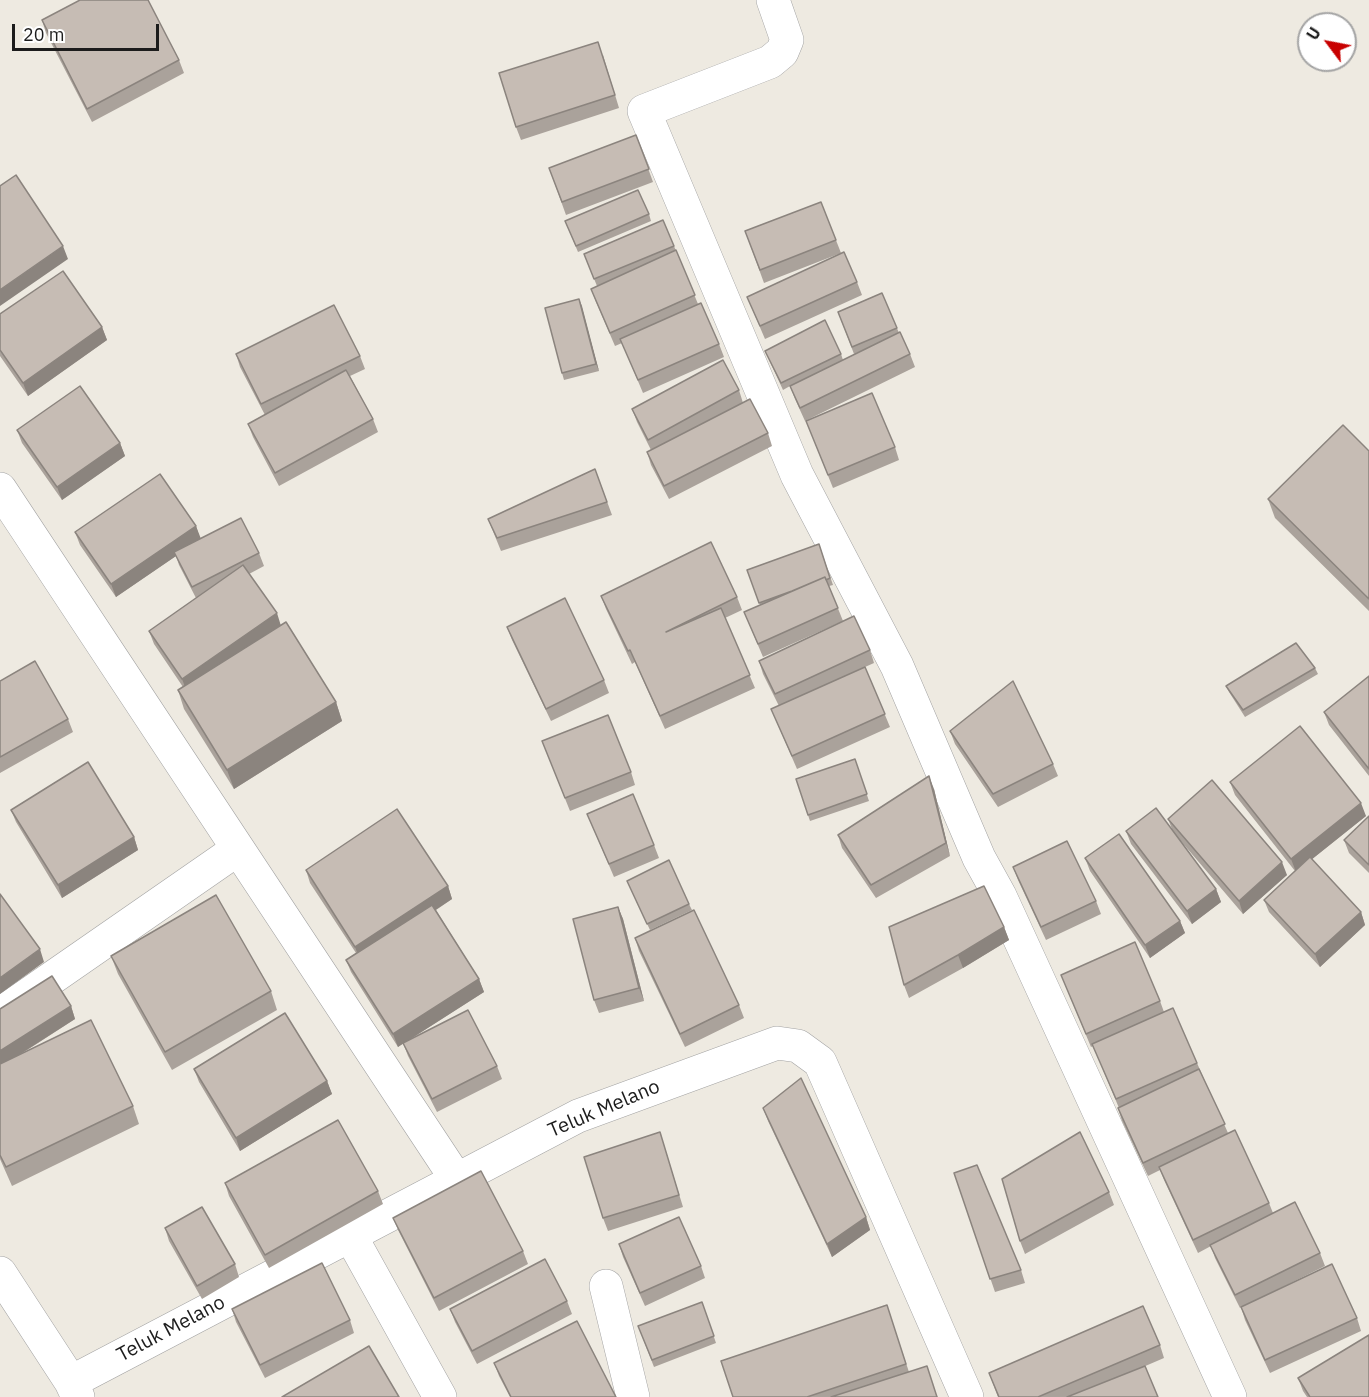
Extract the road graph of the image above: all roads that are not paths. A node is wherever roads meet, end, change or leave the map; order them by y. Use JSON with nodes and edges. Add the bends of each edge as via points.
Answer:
{"nodes":[{"id":1,"x":773,"y":0,"type":"edge"},
{"id":2,"x":0,"y":489,"type":"edge"},
{"id":3,"x":238,"y":849,"type":"junction"},
{"id":4,"x":0,"y":1014,"type":"edge"},
{"id":5,"x":457,"y":1180,"type":"junction"},
{"id":6,"x":350,"y":1235,"type":"junction"},
{"id":7,"x":0,"y":1273,"type":"edge"},
{"id":8,"x":606,"y":1286,"type":"dead end"},
{"id":9,"x":75,"y":1389,"type":"edge"},
{"id":10,"x":440,"y":1397,"type":"edge"},
{"id":11,"x":633,"y":1397,"type":"edge"},
{"id":12,"x":967,"y":1397,"type":"edge"},
{"id":13,"x":1230,"y":1397,"type":"edge"}],
"edges":[{"from":1,"to":13,"type":"street","via":[[787,40],[782,52],[771,62],[644,111],[797,475],[897,666],[980,858]]},
{"from":2,"to":3,"type":"street"},
{"from":3,"to":4,"type":"street"},
{"from":3,"to":5,"type":"street"},
{"from":5,"to":6,"type":"street","name":"Teluk Melano"},
{"from":5,"to":12,"type":"street","name":"Teluk Melano","via":[[578,1116],[777,1043],[798,1046],[820,1062]]},
{"from":6,"to":9,"type":"street","name":"Teluk Melano"},
{"from":6,"to":10,"type":"street"},
{"from":7,"to":9,"type":"street"},
{"from":8,"to":11,"type":"street"}]}
